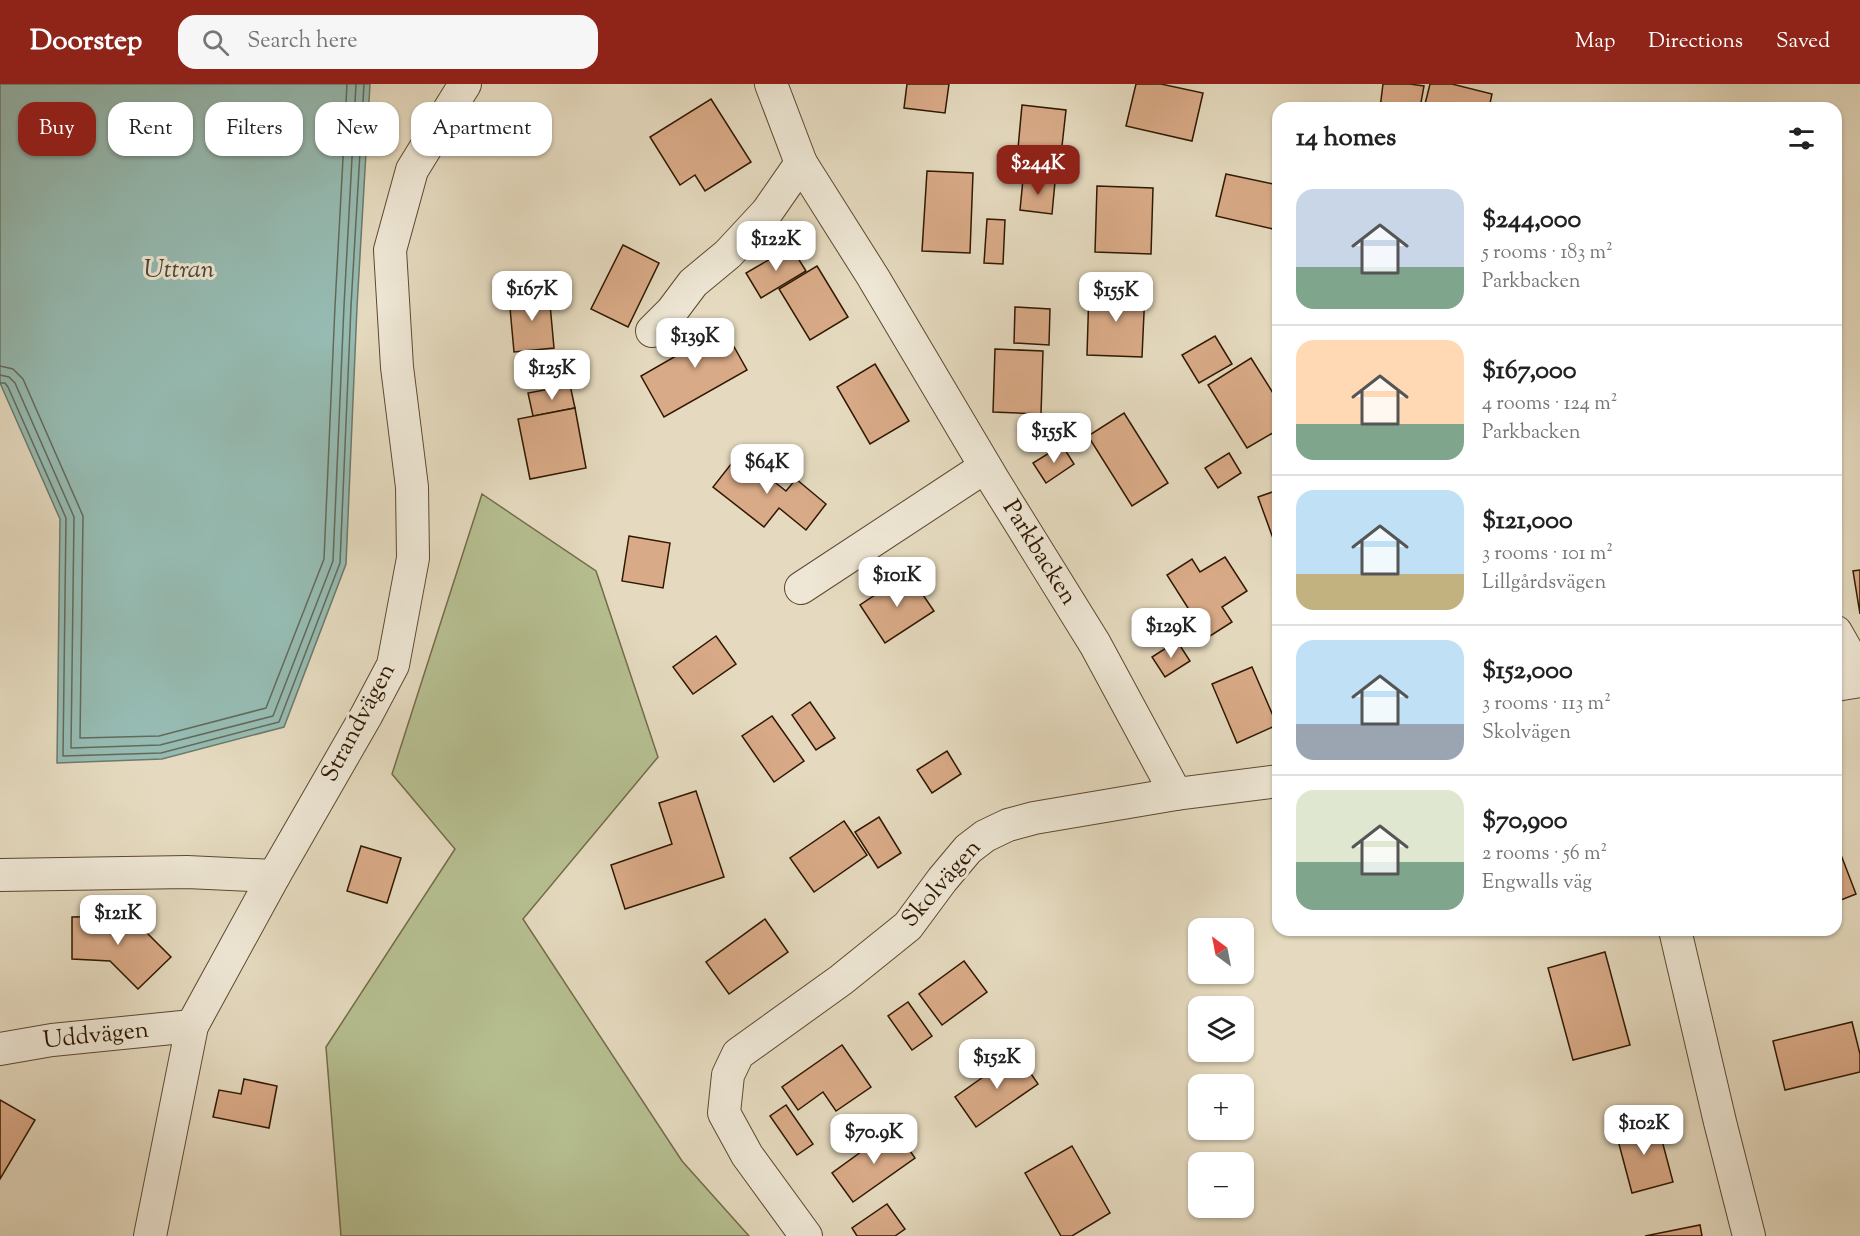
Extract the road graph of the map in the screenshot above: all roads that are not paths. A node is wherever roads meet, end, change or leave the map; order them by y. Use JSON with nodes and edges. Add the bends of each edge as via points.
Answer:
{"nodes":[{"id":1,"x":465,"y":84,"type":"edge"},
{"id":2,"x":771,"y":84,"type":"edge"},
{"id":3,"x":801,"y":163,"type":"junction"},
{"id":4,"x":652,"y":331,"type":"dead end"},
{"id":5,"x":985,"y":467,"type":"junction"},
{"id":6,"x":801,"y":588,"type":"dead end"},
{"id":7,"x":1842,"y":642,"type":"edge"},
{"id":8,"x":1860,"y":674,"type":"edge"},
{"id":9,"x":1860,"y":681,"type":"edge"},
{"id":10,"x":1842,"y":684,"type":"edge"},
{"id":11,"x":1272,"y":782,"type":"edge"},
{"id":12,"x":1176,"y":794,"type":"junction"},
{"id":13,"x":0,"y":875,"type":"edge"},
{"id":14,"x":274,"y":876,"type":"junction"},
{"id":15,"x":1676,"y":936,"type":"edge"},
{"id":16,"x":192,"y":1026,"type":"junction"},
{"id":17,"x":0,"y":1049,"type":"edge"},
{"id":18,"x":150,"y":1236,"type":"edge"},
{"id":19,"x":806,"y":1236,"type":"edge"},
{"id":20,"x":1749,"y":1236,"type":"edge"}],
"edges":[{"from":1,"to":14,"type":"street","name":"Strandvägen","via":[[412,170],[390,250],[397,367],[412,487],[413,546],[393,665]]},
{"from":2,"to":3,"type":"street","name":"Parkbacken"},
{"from":3,"to":4,"type":"street","via":[[767,212],[728,254],[693,283]]},
{"from":3,"to":5,"type":"street","name":"Parkbacken"},
{"from":5,"to":6,"type":"street"},
{"from":5,"to":12,"type":"street","name":"Parkbacken","via":[[1095,644]]},
{"from":7,"to":8,"type":"street"},
{"from":9,"to":10,"type":"street"},
{"from":11,"to":12,"type":"street","name":"Skolvägen"},
{"from":12,"to":19,"type":"street","name":"Skolvägen","via":[[1034,818],[985,836],[942,879],[908,926],[738,1054],[728,1075],[724,1113],[747,1155]]},
{"from":13,"to":14,"type":"street","via":[[187,872]]},
{"from":14,"to":16,"type":"street","name":"Strandvägen"},
{"from":15,"to":20,"type":"street"},
{"from":16,"to":17,"type":"street","name":"Uddvägen"},
{"from":16,"to":18,"type":"street","name":"Strandvägen"}]}
